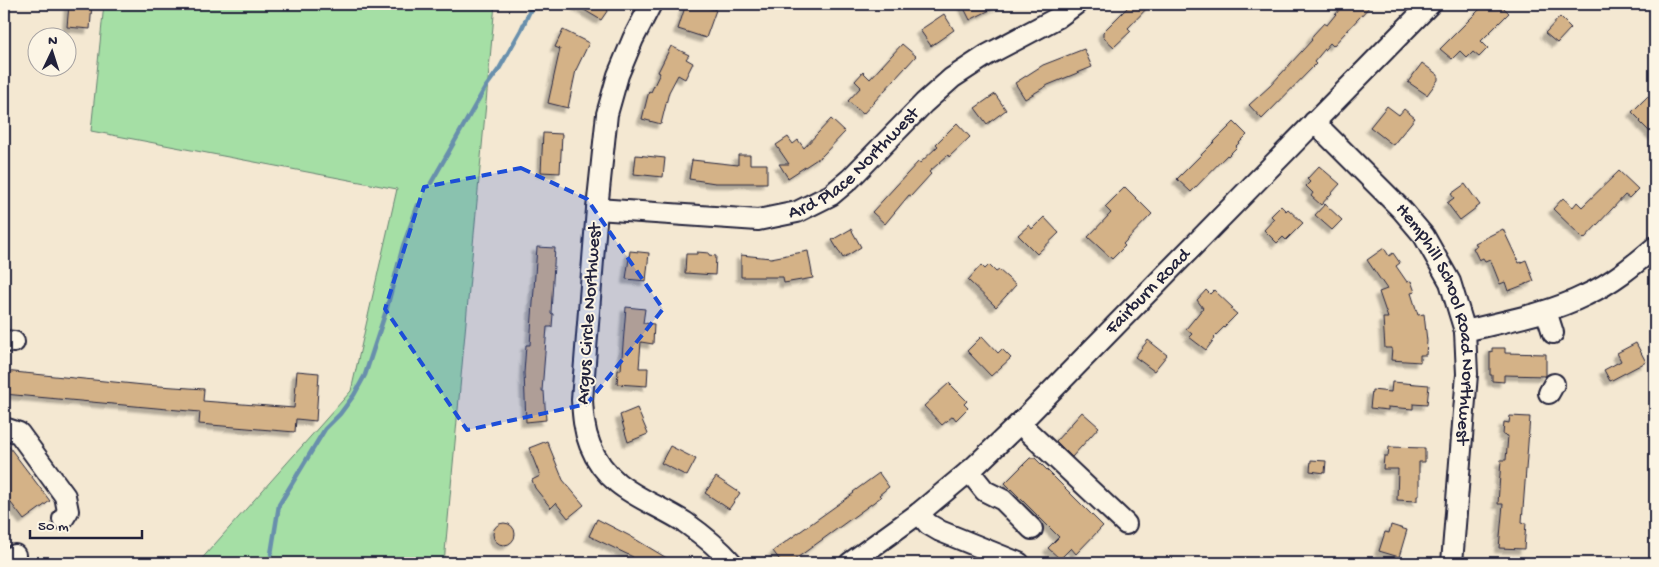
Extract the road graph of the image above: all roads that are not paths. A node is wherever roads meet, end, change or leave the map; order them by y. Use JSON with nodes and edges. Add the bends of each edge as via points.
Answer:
{"nodes":[{"id":1,"x":651,"y":4,"type":"edge"},
{"id":2,"x":1076,"y":4,"type":"edge"},
{"id":3,"x":1430,"y":4,"type":"edge"},
{"id":4,"x":1314,"y":122,"type":"junction"},
{"id":5,"x":597,"y":209,"type":"junction"},
{"id":6,"x":1655,"y":247,"type":"edge"},
{"id":7,"x":1546,"y":311,"type":"junction"},
{"id":8,"x":1465,"y":331,"type":"junction"},
{"id":9,"x":1553,"y":333,"type":"dead end"},
{"id":10,"x":1020,"y":424,"type":"junction"},
{"id":11,"x":4,"y":428,"type":"edge"},
{"id":12,"x":968,"y":471,"type":"junction"},
{"id":13,"x":919,"y":513,"type":"junction"},
{"id":14,"x":63,"y":520,"type":"dead end"},
{"id":15,"x":1126,"y":524,"type":"dead end"},
{"id":16,"x":1032,"y":529,"type":"dead end"},
{"id":17,"x":732,"y":563,"type":"edge"},
{"id":18,"x":850,"y":563,"type":"edge"},
{"id":19,"x":1019,"y":563,"type":"edge"},
{"id":20,"x":1452,"y":563,"type":"edge"}],
"edges":[{"from":1,"to":5,"type":"street","name":"Argus Circle Northwest","via":[[618,75],[608,114]]},
{"from":2,"to":5,"type":"street","name":"Ard Place Northwest","via":[[952,78],[850,179],[831,195],[797,212],[758,220]]},
{"from":3,"to":4,"type":"street","name":"Fairburn Road"},
{"from":4,"to":8,"type":"street","name":"Hemphill School Road Northwest","via":[[1424,236],[1450,282]]},
{"from":4,"to":10,"type":"street","name":"Fairburn Road"},
{"from":5,"to":17,"type":"street","name":"Argus Circle Northwest","via":[[582,400],[590,446],[605,470],[623,488],[685,523]]},
{"from":6,"to":7,"type":"street","via":[[1615,279],[1587,295]]},
{"from":7,"to":8,"type":"street"},
{"from":7,"to":9,"type":"street"},
{"from":8,"to":20,"type":"street","name":"Hemphill School Road Northwest","via":[[1467,374]]},
{"from":10,"to":12,"type":"street","name":"Fairburn Road"},
{"from":10,"to":15,"type":"street"},
{"from":11,"to":14,"type":"street","via":[[18,434],[65,496],[68,511]]},
{"from":12,"to":13,"type":"street","name":"Fairburn Road"},
{"from":12,"to":16,"type":"street","via":[[985,491],[1003,500]]},
{"from":13,"to":18,"type":"street","name":"Fairburn Road"},
{"from":13,"to":19,"type":"street","via":[[928,524],[940,530]]}]}
